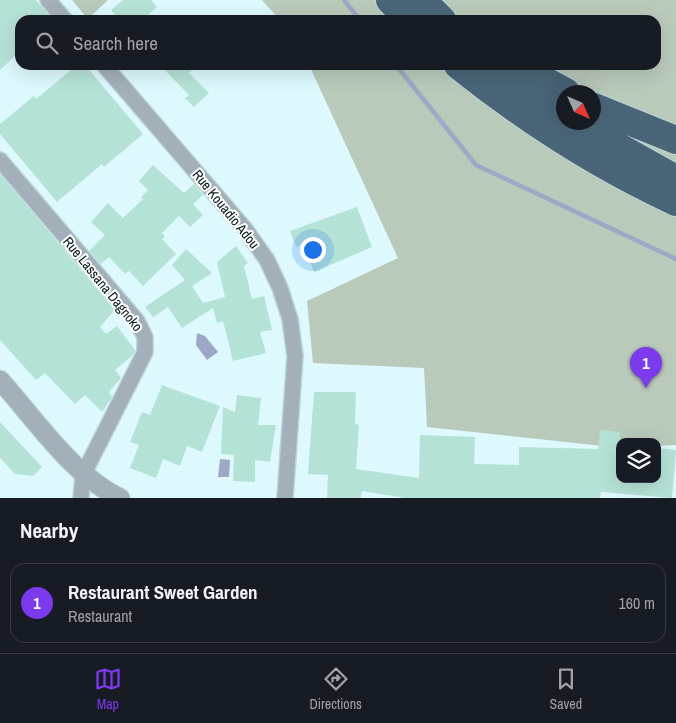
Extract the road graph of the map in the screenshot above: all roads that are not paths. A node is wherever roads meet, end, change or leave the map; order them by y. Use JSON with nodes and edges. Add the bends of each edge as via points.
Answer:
{"nodes":[{"id":1,"x":48,"y":0,"type":"edge"},
{"id":2,"x":390,"y":0,"type":"edge"},
{"id":3,"x":431,"y":14,"type":"edge"},
{"id":4,"x":61,"y":15,"type":"edge"},
{"id":5,"x":108,"y":70,"type":"edge"},
{"id":6,"x":465,"y":70,"type":"edge"},
{"id":7,"x":494,"y":70,"type":"edge"},
{"id":8,"x":525,"y":70,"type":"edge"},
{"id":9,"x":556,"y":87,"type":"edge"},
{"id":10,"x":601,"y":110,"type":"edge"},
{"id":11,"x":556,"y":112,"type":"edge"},
{"id":12,"x":588,"y":130,"type":"edge"},
{"id":13,"x":676,"y":140,"type":"edge"},
{"id":14,"x":0,"y":160,"type":"edge"},
{"id":15,"x":676,"y":179,"type":"edge"},
{"id":16,"x":676,"y":202,"type":"edge"},
{"id":17,"x":0,"y":380,"type":"edge"},
{"id":18,"x":83,"y":475,"type":"junction"},
{"id":19,"x":81,"y":498,"type":"edge"},
{"id":20,"x":120,"y":498,"type":"edge"},
{"id":21,"x":285,"y":498,"type":"edge"}],
"edges":[{"from":1,"to":4,"type":"street"},
{"from":2,"to":3,"type":"highway"},
{"from":5,"to":21,"type":"street","name":"Rue Kouadio Adou","via":[[245,229],[267,260],[280,288],[290,319],[295,356]]},
{"from":6,"to":16,"type":"highway","via":[[551,134]]},
{"from":7,"to":11,"type":"highway"},
{"from":8,"to":9,"type":"highway"},
{"from":10,"to":13,"type":"highway"},
{"from":12,"to":15,"type":"highway"},
{"from":14,"to":18,"type":"street","name":"Rue Lassana Dagnoko","via":[[137,322],[145,337],[145,352],[139,368]]},
{"from":17,"to":18,"type":"street"},
{"from":18,"to":19,"type":"street"},
{"from":18,"to":20,"type":"street","via":[[102,490]]}]}
